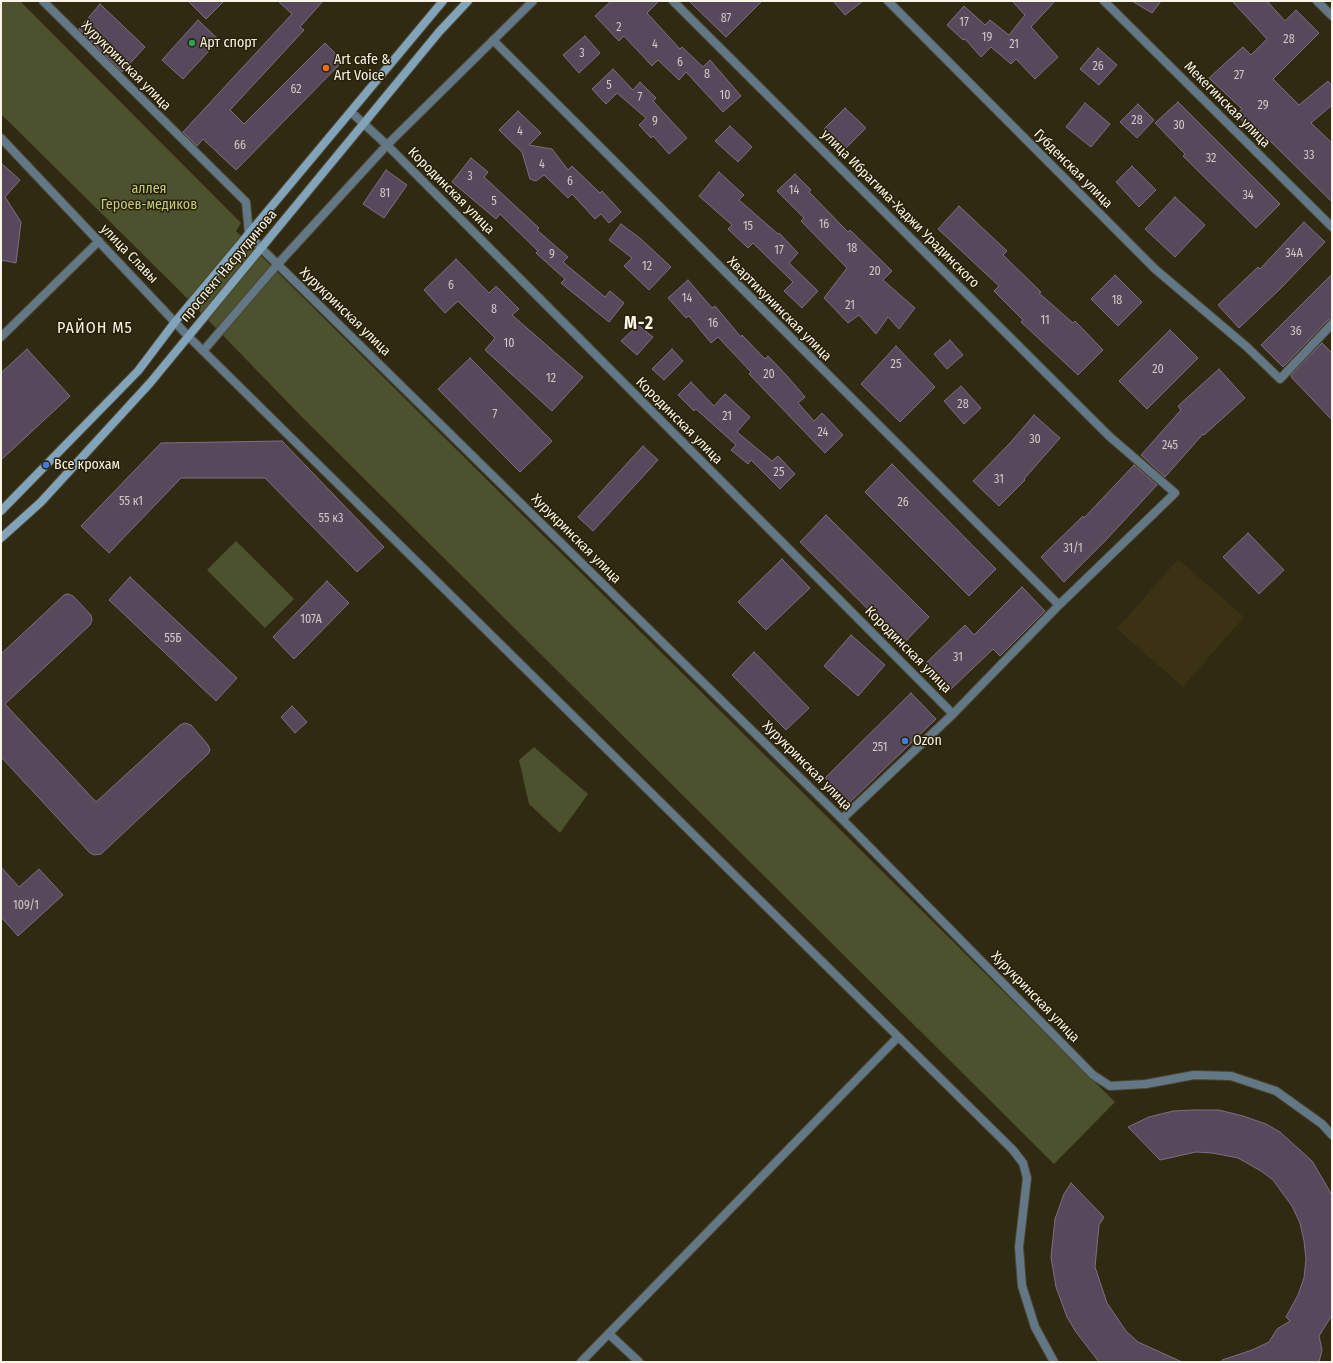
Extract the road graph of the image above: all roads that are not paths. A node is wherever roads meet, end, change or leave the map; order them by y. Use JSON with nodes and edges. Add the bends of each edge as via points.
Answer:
{"nodes":[{"id":1,"x":43,"y":1,"type":"edge"},
{"id":2,"x":443,"y":1,"type":"edge"},
{"id":3,"x":468,"y":1,"type":"edge"},
{"id":4,"x":532,"y":1,"type":"edge"},
{"id":5,"x":673,"y":1,"type":"edge"},
{"id":6,"x":888,"y":1,"type":"edge"},
{"id":7,"x":1104,"y":1,"type":"edge"},
{"id":8,"x":1317,"y":1,"type":"edge"},
{"id":9,"x":1332,"y":16,"type":"edge"},
{"id":10,"x":493,"y":40,"type":"junction"},
{"id":11,"x":350,"y":112,"type":"junction"},
{"id":12,"x":363,"y":124,"type":"junction"},
{"id":13,"x":1,"y":138,"type":"edge"},
{"id":14,"x":387,"y":146,"type":"junction"},
{"id":15,"x":1332,"y":227,"type":"edge"},
{"id":16,"x":247,"y":236,"type":"junction"},
{"id":17,"x":99,"y":241,"type":"junction"},
{"id":18,"x":260,"y":250,"type":"junction"},
{"id":19,"x":277,"y":265,"type":"junction"},
{"id":20,"x":175,"y":322,"type":"junction"},
{"id":21,"x":1332,"y":324,"type":"edge"},
{"id":22,"x":1,"y":336,"type":"edge"},
{"id":23,"x":188,"y":336,"type":"junction"},
{"id":24,"x":204,"y":351,"type":"junction"},
{"id":25,"x":1,"y":512,"type":"edge"},
{"id":26,"x":1,"y":538,"type":"edge"},
{"id":27,"x":1060,"y":605,"type":"junction"},
{"id":28,"x":953,"y":714,"type":"junction"},
{"id":29,"x":842,"y":819,"type":"junction"},
{"id":30,"x":898,"y":1037,"type":"junction"},
{"id":31,"x":1332,"y":1135,"type":"edge"},
{"id":32,"x":609,"y":1334,"type":"junction"},
{"id":33,"x":581,"y":1362,"type":"edge"},
{"id":34,"x":639,"y":1362,"type":"edge"},
{"id":35,"x":1054,"y":1362,"type":"edge"}],
"edges":[{"from":1,"to":16,"type":"street","name":"Хурукринская улица","via":[[246,202]]},
{"from":2,"to":11,"type":"main road","name":"проспект Насрутдинова"},
{"from":3,"to":12,"type":"main road","name":"проспект Насрутдинова"},
{"from":4,"to":10,"type":"street"},
{"from":5,"to":27,"type":"street","name":"улица Ибрагима-Хаджи Урадинского","via":[[1109,436],[1175,493]]},
{"from":6,"to":21,"type":"street","name":"Губденская улица","via":[[1155,269],[1247,347],[1280,379]]},
{"from":7,"to":15,"type":"street","name":"Мекегинская улица"},
{"from":8,"to":9,"type":"street"},
{"from":10,"to":14,"type":"street"},
{"from":10,"to":27,"type":"street","name":"Хвартикунинская улица","via":[[1047,595]]},
{"from":11,"to":12,"type":"street","name":"Кородинская улица"},
{"from":11,"to":16,"type":"main road","name":"проспект Насрутдинова"},
{"from":12,"to":14,"type":"street","name":"Кородинская улица"},
{"from":12,"to":18,"type":"main road","name":"проспект Насрутдинова"},
{"from":13,"to":17,"type":"street","name":"улица Славы"},
{"from":14,"to":19,"type":"street"},
{"from":14,"to":28,"type":"street","name":"Кородинская улица"},
{"from":16,"to":18,"type":"street","name":"Хурукринская улица"},
{"from":16,"to":20,"type":"main road","name":"проспект Насрутдинова"},
{"from":17,"to":20,"type":"street","name":"улица Славы"},
{"from":17,"to":22,"type":"street"},
{"from":18,"to":19,"type":"street","name":"Хурукринская улица"},
{"from":18,"to":23,"type":"main road","name":"проспект Насрутдинова"},
{"from":19,"to":24,"type":"street"},
{"from":19,"to":29,"type":"street","name":"Хурукринская улица"},
{"from":20,"to":23,"type":"street","name":"улица Славы"},
{"from":20,"to":25,"type":"main road","name":"проспект Насрутдинова","via":[[138,371]]},
{"from":23,"to":24,"type":"street","name":"улица Славы"},
{"from":23,"to":26,"type":"main road","name":"проспект Насрутдинова","via":[[150,383],[41,502]]},
{"from":24,"to":30,"type":"street","name":"улица Славы"},
{"from":27,"to":28,"type":"street"},
{"from":28,"to":29,"type":"street"},
{"from":29,"to":31,"type":"street","name":"Хурукринская улица","via":[[1093,1075],[1110,1086],[1146,1084],[1194,1075],[1230,1076],[1276,1091],[1322,1124]]},
{"from":30,"to":32,"type":"street"},
{"from":30,"to":35,"type":"street","name":"улица Славы","via":[[1013,1150],[1023,1163],[1027,1178],[1020,1247],[1022,1286],[1034,1327]]},
{"from":32,"to":33,"type":"street"},
{"from":32,"to":34,"type":"street"}]}
